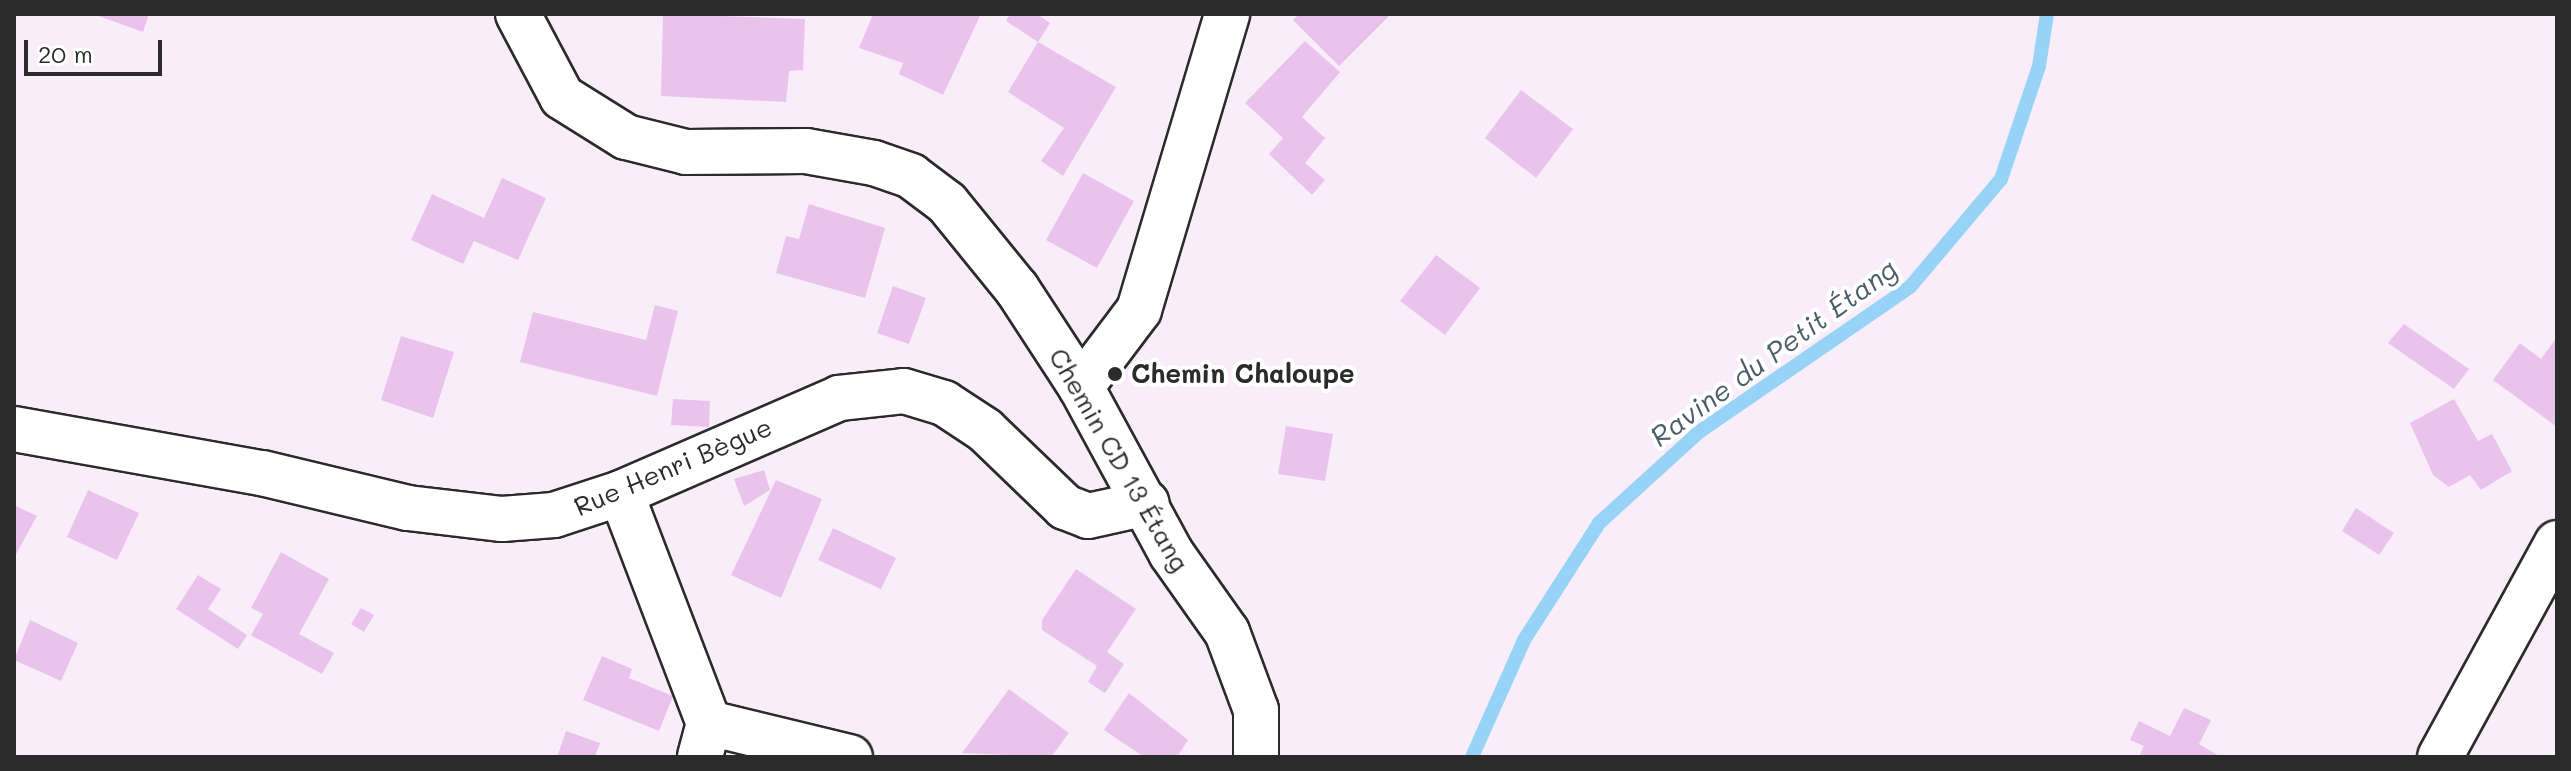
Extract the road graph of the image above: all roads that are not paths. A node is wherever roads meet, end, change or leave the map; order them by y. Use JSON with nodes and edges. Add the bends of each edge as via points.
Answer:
{"nodes":[{"id":1,"x":518,"y":14,"type":"edge"},
{"id":2,"x":1227,"y":14,"type":"edge"},
{"id":3,"x":1081,"y":387,"type":"junction"},
{"id":4,"x":14,"y":429,"type":"edge"},
{"id":5,"x":621,"y":493,"type":"junction"},
{"id":6,"x":1147,"y":503,"type":"junction"},
{"id":7,"x":2557,"y":543,"type":"edge"},
{"id":8,"x":704,"y":740,"type":"edge"},
{"id":9,"x":850,"y":757,"type":"edge"},
{"id":10,"x":1256,"y":757,"type":"edge"},
{"id":11,"x":2440,"y":757,"type":"edge"}],
"edges":[{"from":1,"to":3,"type":"street","name":"Chemin CD 13 Étang","via":[[562,97],[626,137],[686,152],[806,151],[911,176],[947,203],[1017,289]]},
{"from":2,"to":3,"type":"street","via":[[1139,310]]},
{"from":3,"to":6,"type":"street","name":"Chemin CD 13 Étang"},
{"from":4,"to":5,"type":"street","name":"Rue Henri Bègue","via":[[262,473],[408,508],[502,519],[554,515]]},
{"from":5,"to":6,"type":"street","name":"Rue Henri Bègue","via":[[839,398],[904,391],[944,403],[985,430],[1065,507],[1088,516]]},
{"from":5,"to":8,"type":"street"},
{"from":6,"to":10,"type":"street","name":"Chemin CD 13 Étang","via":[[1243,667],[1256,710]]},
{"from":7,"to":11,"type":"street"},
{"from":8,"to":9,"type":"street"}]}
